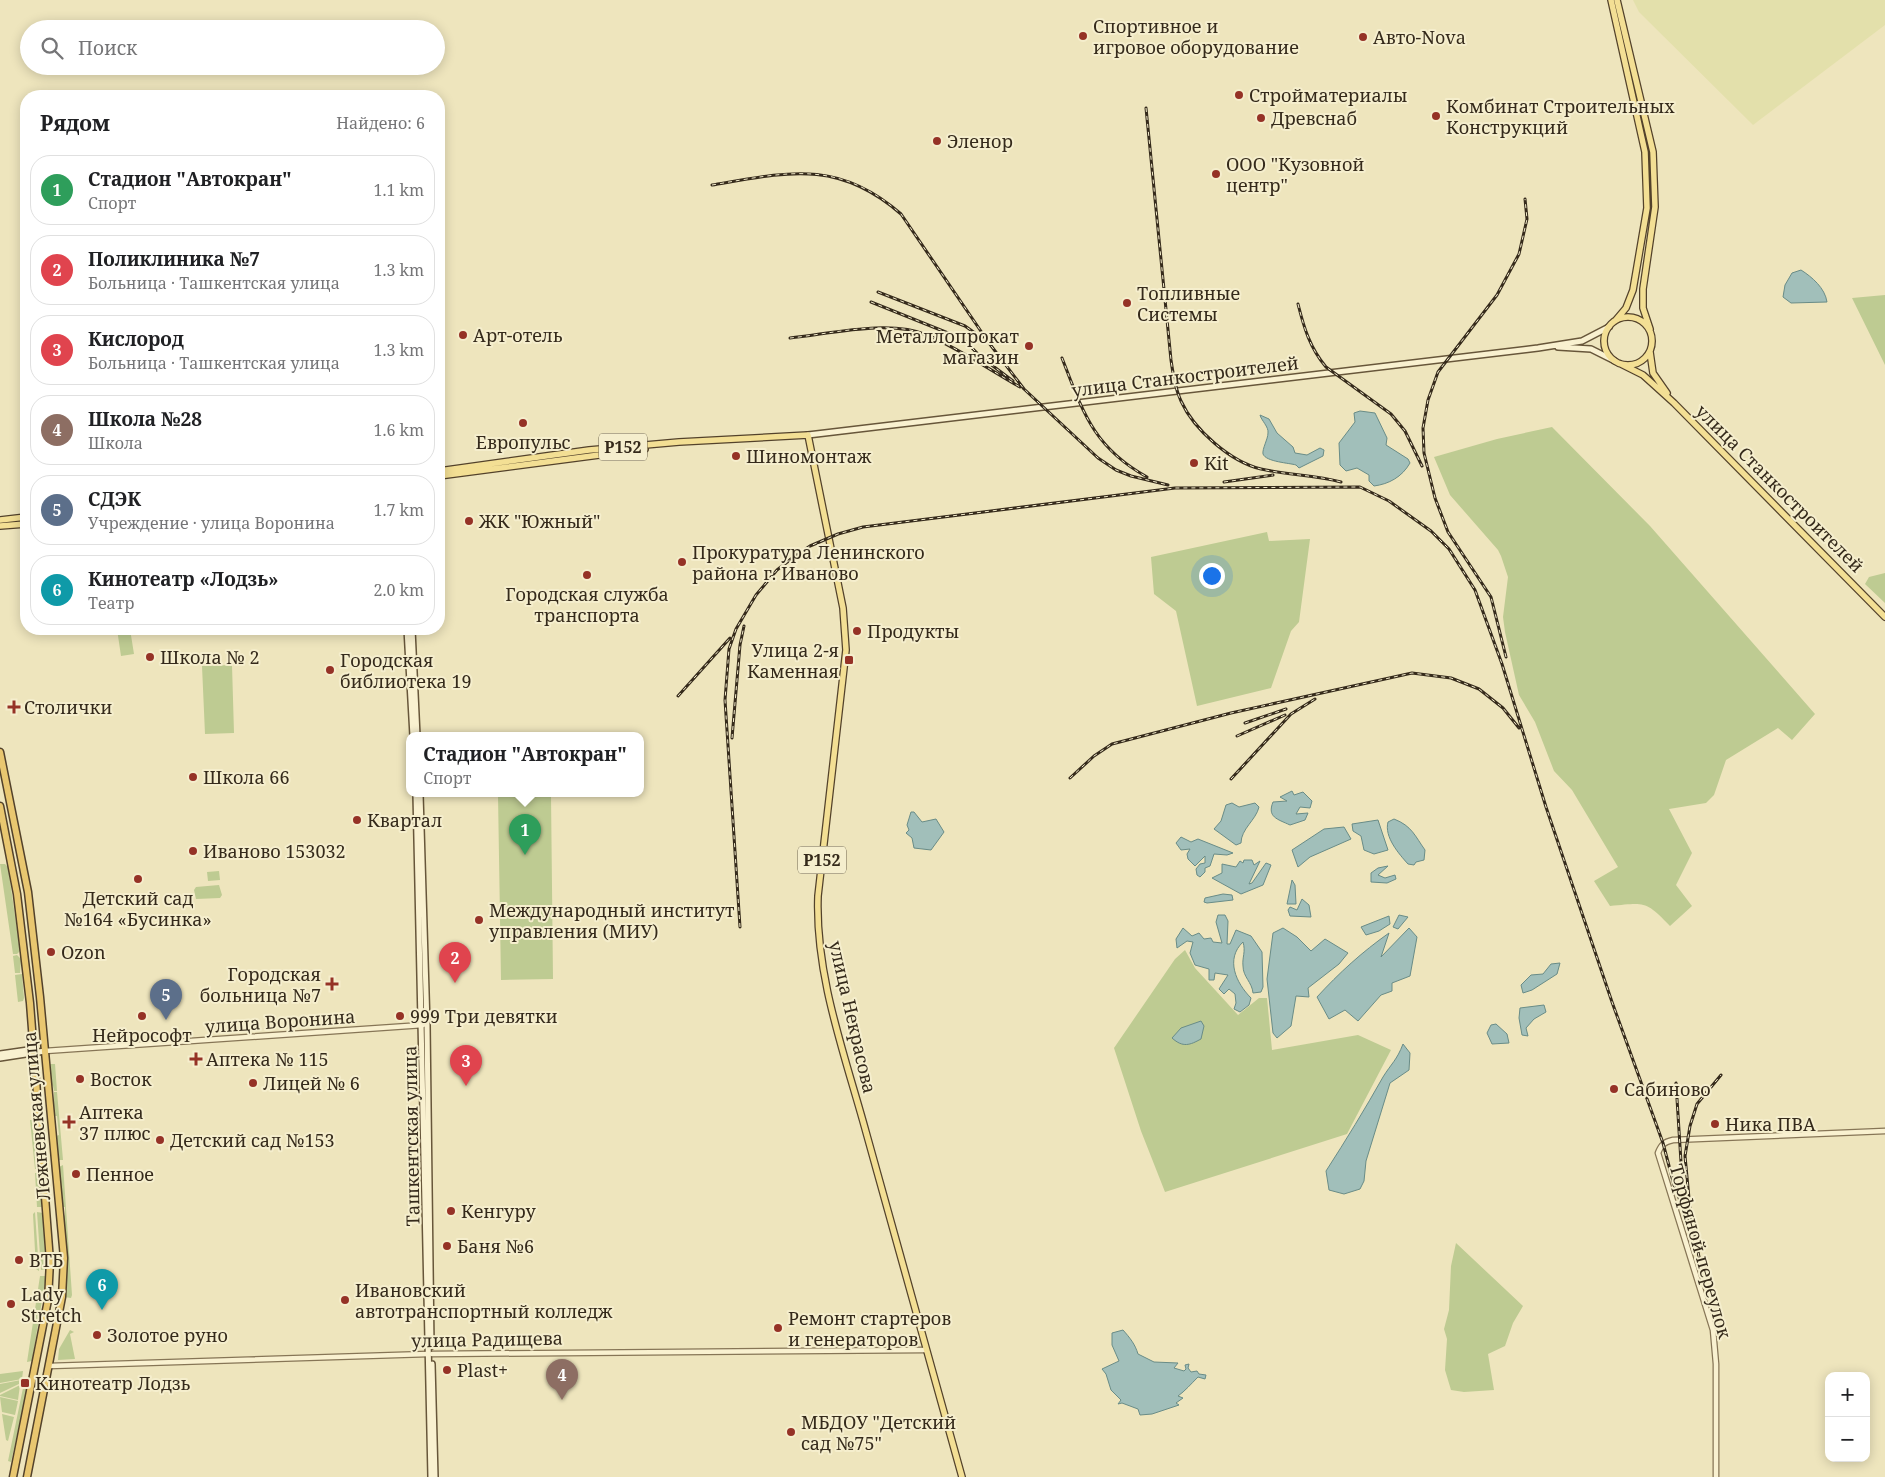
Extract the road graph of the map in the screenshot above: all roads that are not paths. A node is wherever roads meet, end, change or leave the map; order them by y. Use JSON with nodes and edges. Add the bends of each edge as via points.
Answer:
{"nodes":[{"id":1,"x":1611,"y":0,"type":"edge"},
{"id":2,"x":1617,"y":0,"type":"edge"},
{"id":3,"x":1615,"y":321,"type":"junction"},
{"id":4,"x":1609,"y":327,"type":"junction"},
{"id":5,"x":1650,"y":329,"type":"junction"},
{"id":6,"x":1538,"y":348,"type":"junction"},
{"id":7,"x":1650,"y":351,"type":"junction"},
{"id":8,"x":1618,"y":363,"type":"junction"},
{"id":9,"x":1674,"y":403,"type":"junction"},
{"id":10,"x":808,"y":436,"type":"junction"},
{"id":11,"x":445,"y":470,"type":"edge"},
{"id":12,"x":445,"y":475,"type":"edge"},
{"id":13,"x":20,"y":518,"type":"edge"},
{"id":14,"x":0,"y":520,"type":"edge"},
{"id":15,"x":20,"y":524,"type":"edge"},
{"id":16,"x":0,"y":526,"type":"edge"},
{"id":17,"x":1885,"y":617,"type":"edge"},
{"id":18,"x":408,"y":635,"type":"edge"},
{"id":19,"x":412,"y":635,"type":"edge"},
{"id":20,"x":412,"y":672,"type":"junction"},
{"id":21,"x":413,"y":732,"type":"edge"},
{"id":22,"x":417,"y":732,"type":"edge"},
{"id":23,"x":0,"y":752,"type":"edge"},
{"id":24,"x":416,"y":797,"type":"edge"},
{"id":25,"x":420,"y":797,"type":"edge"},
{"id":26,"x":0,"y":806,"type":"edge"},
{"id":27,"x":425,"y":1025,"type":"junction"},
{"id":28,"x":33,"y":1051,"type":"junction"},
{"id":29,"x":46,"y":1051,"type":"junction"},
{"id":30,"x":0,"y":1054,"type":"edge"},
{"id":31,"x":0,"y":1058,"type":"edge"},
{"id":32,"x":1885,"y":1131,"type":"edge"},
{"id":33,"x":926,"y":1350,"type":"junction"},
{"id":34,"x":430,"y":1354,"type":"junction"},
{"id":35,"x":49,"y":1366,"type":"junction"},
{"id":36,"x":13,"y":1477,"type":"edge"},
{"id":37,"x":27,"y":1477,"type":"edge"},
{"id":38,"x":433,"y":1477,"type":"edge"},
{"id":39,"x":962,"y":1477,"type":"edge"},
{"id":40,"x":1716,"y":1477,"type":"edge"}],
"edges":[{"from":1,"to":3,"type":"main road","via":[[1645,152],[1647,208],[1633,290],[1626,308]]},
{"from":2,"to":5,"type":"main road","via":[[1653,152],[1655,208],[1643,289],[1643,308]]},
{"from":3,"to":4,"type":"main road"},
{"from":3,"to":5,"type":"main road","via":[[1638,318]]},
{"from":4,"to":6,"type":"main road","name":"улица Станкостроителей","via":[[1582,341]]},
{"from":4,"to":8,"type":"main road","via":[[1604,342],[1606,350]]},
{"from":5,"to":7,"type":"main road"},
{"from":6,"to":8,"type":"main road","name":"улица Станкостроителей","via":[[1584,348],[1598,351]]},
{"from":6,"to":10,"type":"main road","name":"улица Станкостроителей"},
{"from":7,"to":8,"type":"main road","via":[[1635,364]]},
{"from":7,"to":9,"type":"main road","name":"улица Станкостроителей","via":[[1653,373]]},
{"from":8,"to":9,"type":"main road","name":"улица Станкостроителей","via":[[1643,375]]},
{"from":9,"to":17,"type":"main road","name":"улица Станкостроителей"},
{"from":10,"to":11,"type":"main road","name":"улица Станкостроителей","number":"Р152","via":[[589,450]]},
{"from":10,"to":12,"type":"main road","name":"улица Станкостроителей","number":"Р152","via":[[623,451]]},
{"from":10,"to":33,"type":"main road","name":"улица Некрасова","number":"Р152","via":[[842,602],[846,650],[818,896],[818,936],[841,1042]]},
{"from":13,"to":14,"type":"main road"},
{"from":15,"to":16,"type":"main road"},
{"from":18,"to":20,"type":"main road"},
{"from":19,"to":20,"type":"main road"},
{"from":20,"to":21,"type":"main road"},
{"from":20,"to":22,"type":"main road"},
{"from":23,"to":29,"type":"highway","name":"Лежневская улица","via":[[28,892]]},
{"from":24,"to":27,"type":"main road","name":"Ташкентская улица"},
{"from":25,"to":27,"type":"main road","name":"Ташкентская улица"},
{"from":26,"to":28,"type":"highway","name":"Лежневская улица","via":[[17,894]]},
{"from":27,"to":29,"type":"street","name":"улица Воронина"},
{"from":27,"to":34,"type":"main road","name":"Ташкентская улица"},
{"from":28,"to":29,"type":"main road"},
{"from":28,"to":30,"type":"main road"},
{"from":28,"to":31,"type":"main road"},
{"from":28,"to":36,"type":"highway","name":"Лежневская улица","via":[[50,1273],[48,1300]]},
{"from":29,"to":35,"type":"highway","name":"Лежневская улица","via":[[64,1258],[62,1297]]},
{"from":32,"to":40,"type":"street","name":"Торфяной переулок","via":[[1673,1140],[1663,1143],[1658,1153],[1713,1330]]},
{"from":33,"to":34,"type":"street","name":"улица Радищева"},
{"from":33,"to":39,"type":"main road","name":"улица Некрасова","number":"Р152"},
{"from":34,"to":35,"type":"street","name":"улица Радищева"},
{"from":34,"to":38,"type":"main road","name":"Ташкентская улица"},
{"from":35,"to":37,"type":"highway","name":"Лежневская улица"}]}
